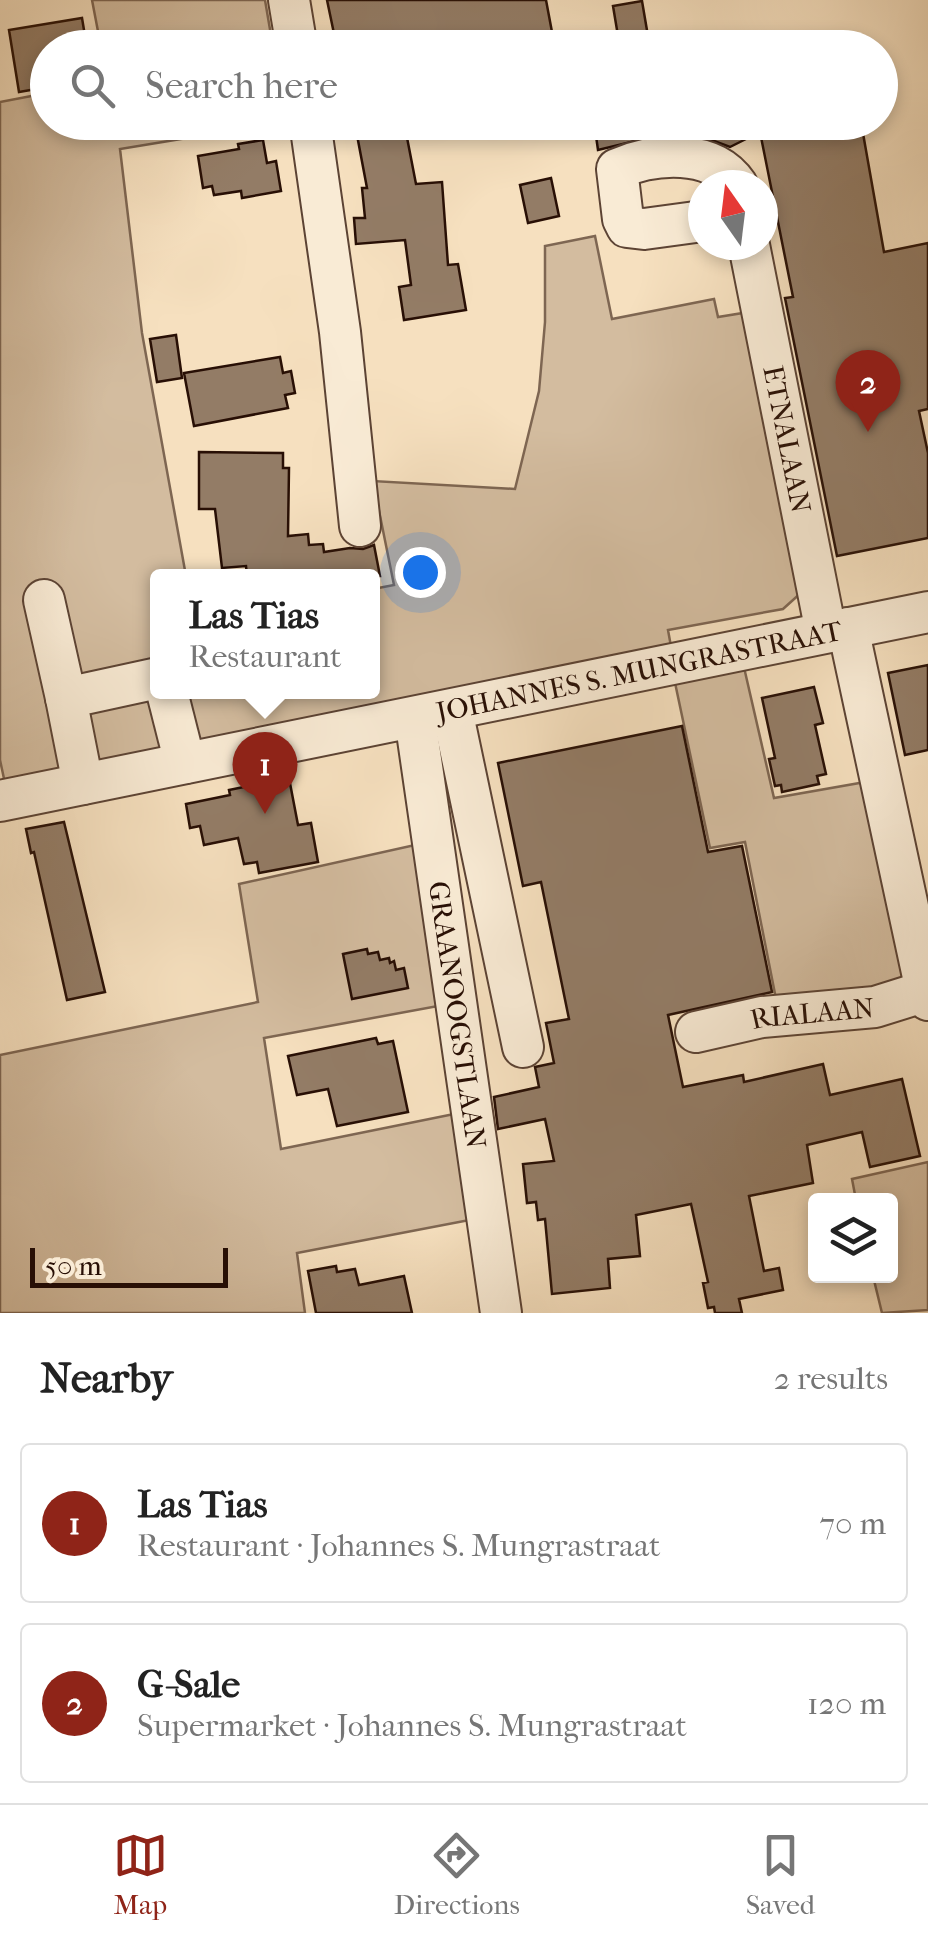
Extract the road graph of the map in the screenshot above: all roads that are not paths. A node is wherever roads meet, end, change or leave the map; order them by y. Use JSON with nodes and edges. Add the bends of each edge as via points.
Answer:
{"nodes":[{"id":1,"x":289,"y":0,"type":"edge"},
{"id":2,"x":294,"y":30,"type":"edge"},
{"id":3,"x":313,"y":140,"type":"edge"},
{"id":4,"x":724,"y":170,"type":"edge"},
{"id":5,"x":688,"y":223,"type":"edge"},
{"id":6,"x":752,"y":260,"type":"edge"},
{"id":7,"x":360,"y":526,"type":"dead end"},
{"id":8,"x":44,"y":600,"type":"dead end"},
{"id":9,"x":928,"y":612,"type":"edge"},
{"id":10,"x":837,"y":630,"type":"junction"},
{"id":11,"x":150,"y":680,"type":"edge"},
{"id":12,"x":66,"y":698,"type":"junction"},
{"id":13,"x":170,"y":699,"type":"edge"},
{"id":14,"x":433,"y":714,"type":"junction"},
{"id":15,"x":185,"y":762,"type":"junction"},
{"id":16,"x":84,"y":784,"type":"junction"},
{"id":17,"x":0,"y":801,"type":"edge"},
{"id":18,"x":927,"y":996,"type":"edge"},
{"id":19,"x":696,"y":1032,"type":"dead end"},
{"id":20,"x":523,"y":1047,"type":"dead end"},
{"id":21,"x":501,"y":1313,"type":"edge"}],
"edges":[{"from":1,"to":2,"type":"street"},
{"from":3,"to":7,"type":"street"},
{"from":4,"to":5,"type":"street","via":[[668,156],[617,168],[628,227]]},
{"from":6,"to":10,"type":"street","name":"ETNALAAN"},
{"from":8,"to":12,"type":"street"},
{"from":9,"to":10,"type":"street","name":"JOHANNES S. MUNGRASTRAAT"},
{"from":10,"to":14,"type":"street","name":"JOHANNES S. MUNGRASTRAAT"},
{"from":10,"to":18,"type":"street","name":"ETNALAAN"},
{"from":11,"to":12,"type":"street"},
{"from":12,"to":16,"type":"street"},
{"from":13,"to":15,"type":"street"},
{"from":14,"to":15,"type":"street","name":"JOHANNES S. MUNGRASTRAAT"},
{"from":14,"to":20,"type":"street"},
{"from":14,"to":21,"type":"street","name":"GRAANOOGSTLAAN"},
{"from":15,"to":16,"type":"street","name":"JOHANNES S. MUNGRASTRAAT"},
{"from":16,"to":17,"type":"street","name":"JOHANNES S. MUNGRASTRAAT"},
{"from":18,"to":19,"type":"street","name":"RIALAAN"}]}
